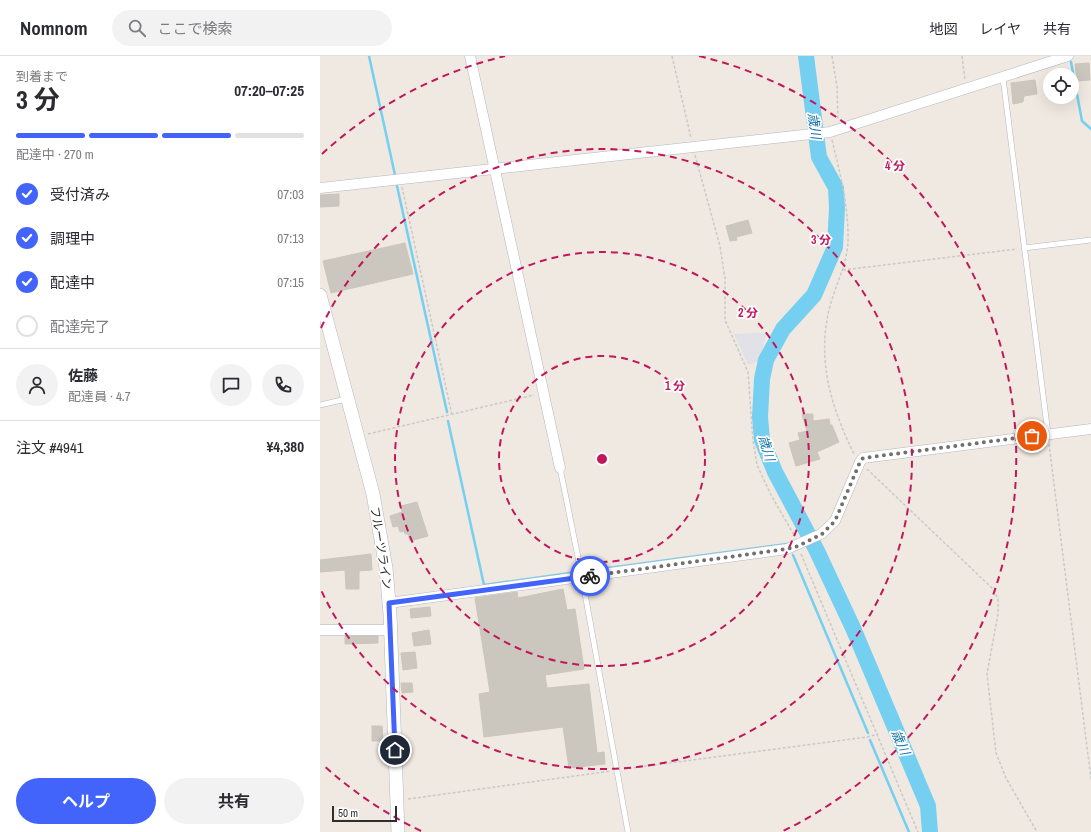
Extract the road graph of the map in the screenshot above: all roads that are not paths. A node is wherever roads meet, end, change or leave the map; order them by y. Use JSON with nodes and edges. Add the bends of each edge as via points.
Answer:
{"nodes":[{"id":1,"x":470,"y":56,"type":"edge"},
{"id":2,"x":1068,"y":56,"type":"edge"},
{"id":3,"x":1003,"y":78,"type":"junction"},
{"id":4,"x":495,"y":169,"type":"junction"},
{"id":5,"x":320,"y":188,"type":"edge"},
{"id":6,"x":1091,"y":240,"type":"edge"},
{"id":7,"x":1024,"y":248,"type":"junction"},
{"id":8,"x":320,"y":295,"type":"edge"},
{"id":9,"x":347,"y":398,"type":"junction"},
{"id":10,"x":320,"y":405,"type":"edge"},
{"id":11,"x":1091,"y":429,"type":"edge"},
{"id":12,"x":1048,"y":434,"type":"junction"},
{"id":13,"x":560,"y":468,"type":"joint"},
{"id":14,"x":582,"y":577,"type":"junction"},
{"id":15,"x":389,"y":603,"type":"junction"},
{"id":16,"x":320,"y":630,"type":"edge"},
{"id":17,"x":390,"y":630,"type":"junction"},
{"id":18,"x":398,"y":832,"type":"edge"},
{"id":19,"x":628,"y":832,"type":"edge"}],
"edges":[{"from":1,"to":4,"type":"street"},
{"from":2,"to":3,"type":"street"},
{"from":3,"to":4,"type":"street","via":[[831,132]]},
{"from":3,"to":7,"type":"lane"},
{"from":4,"to":5,"type":"street"},
{"from":4,"to":13,"type":"street"},
{"from":6,"to":7,"type":"lane"},
{"from":7,"to":12,"type":"lane"},
{"from":8,"to":9,"type":"street","name":"フルーツライン"},
{"from":9,"to":10,"type":"lane"},
{"from":9,"to":15,"type":"street","name":"フルーツライン","via":[[379,524]]},
{"from":11,"to":12,"type":"street"},
{"from":12,"to":14,"type":"street","via":[[863,458],[835,521],[822,534],[798,546]]},
{"from":13,"to":14,"type":"lane"},
{"from":14,"to":15,"type":"street"},
{"from":14,"to":19,"type":"lane"},
{"from":15,"to":17,"type":"street","name":"フルーツライン"},
{"from":16,"to":17,"type":"street"},
{"from":17,"to":18,"type":"street","name":"フルーツライン"}]}
